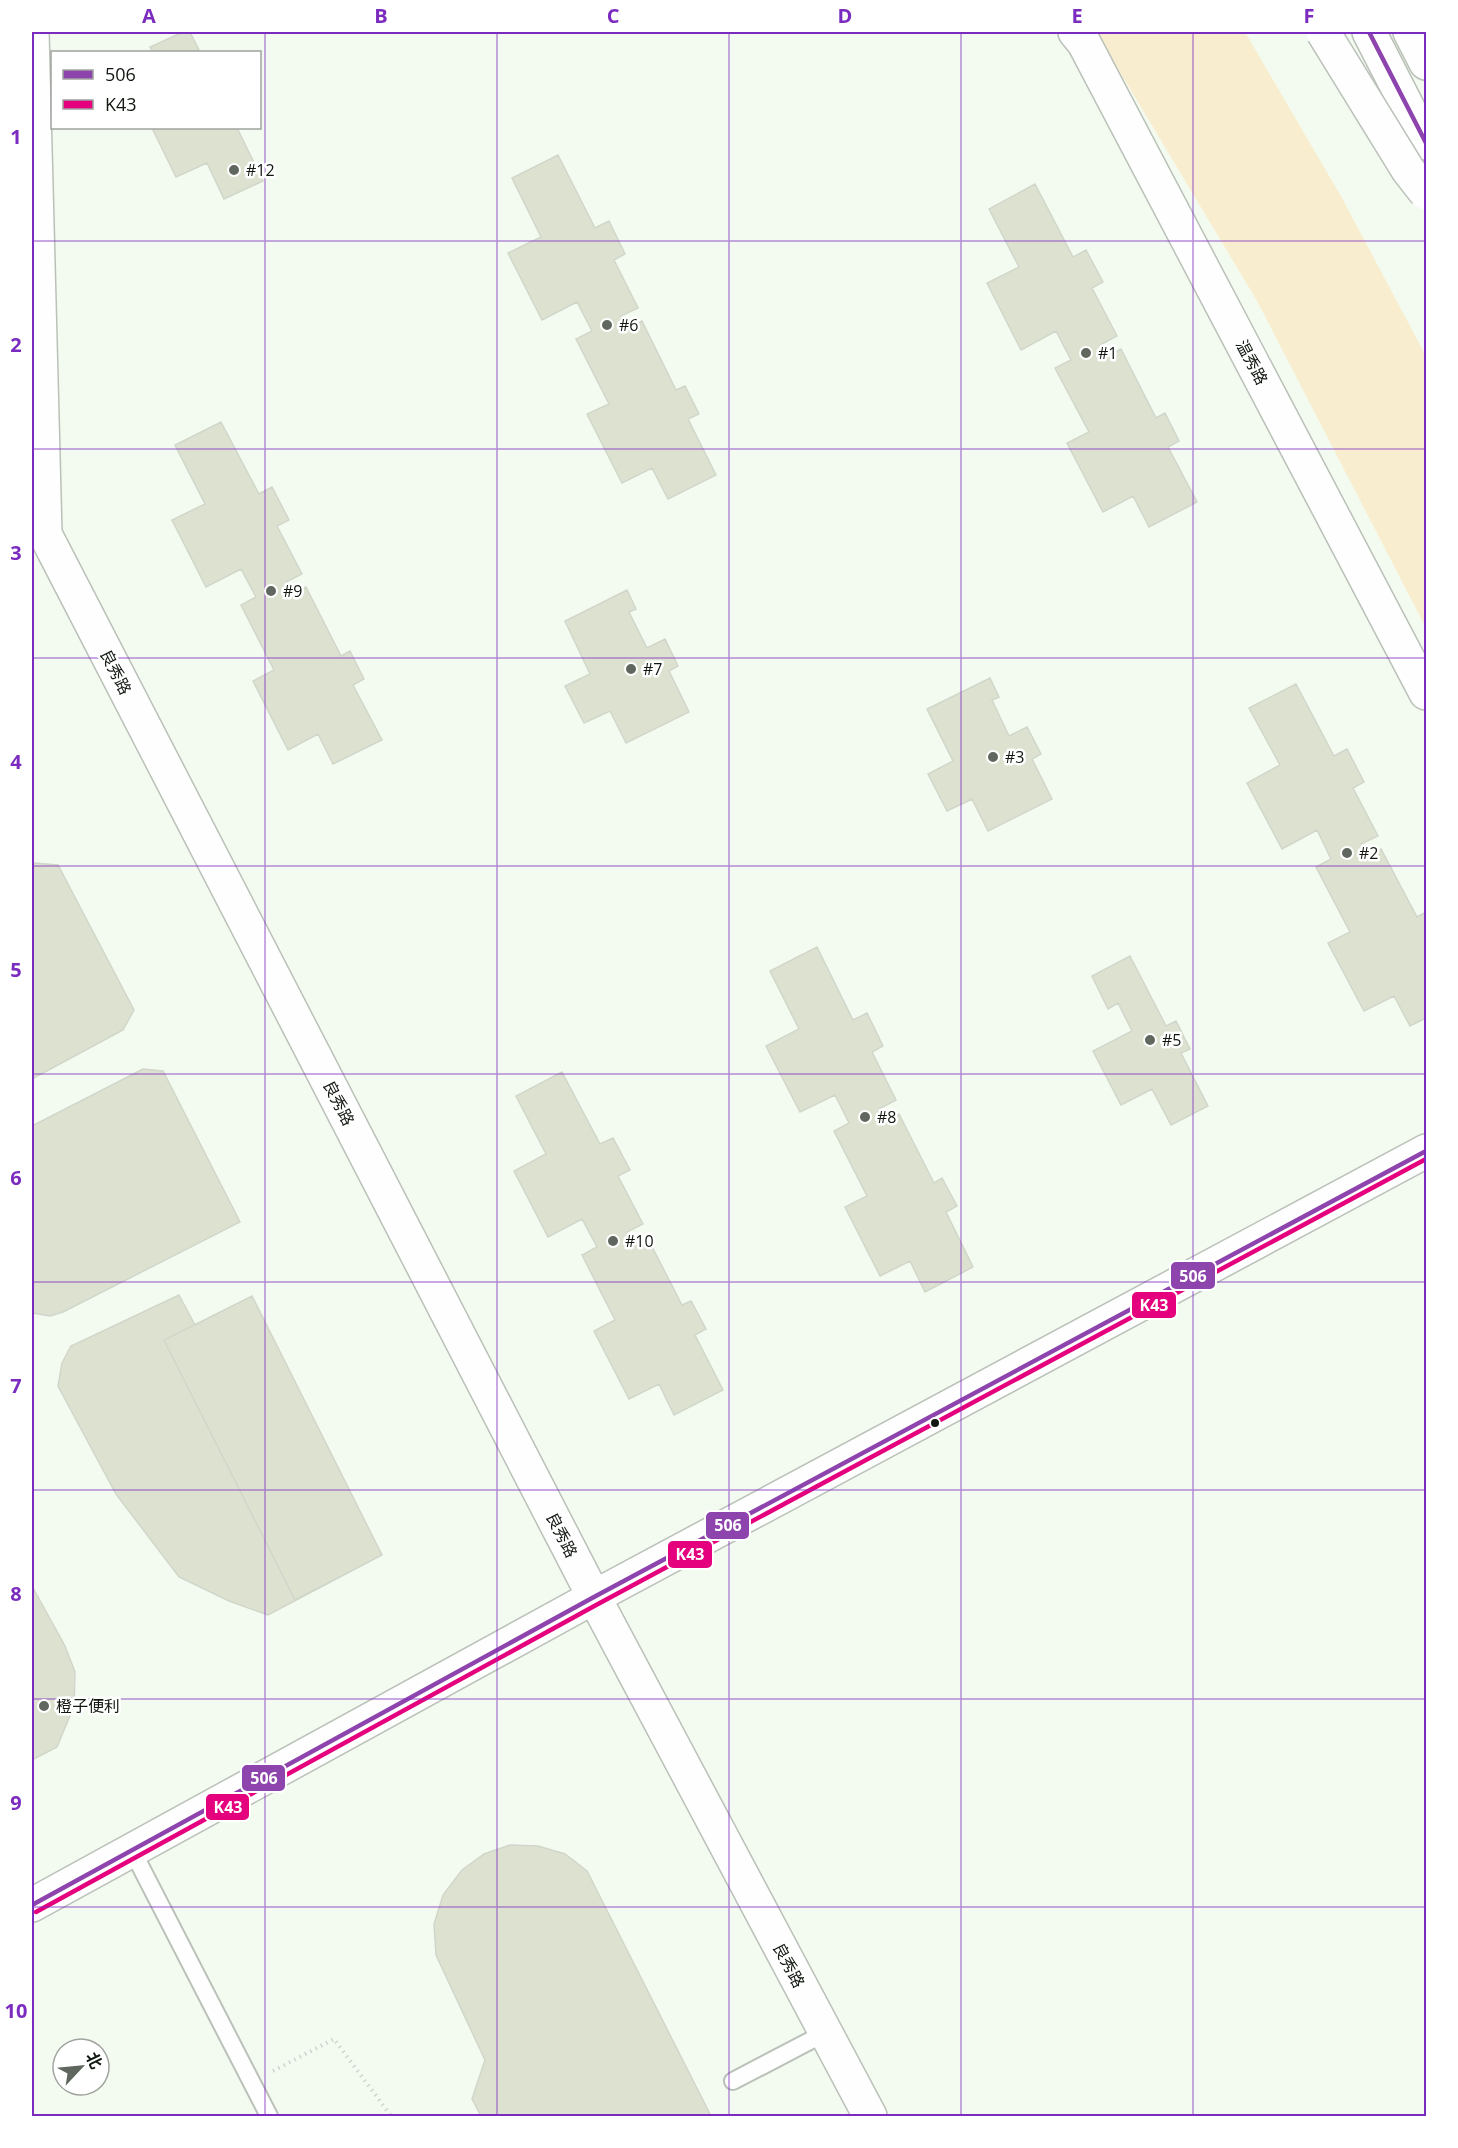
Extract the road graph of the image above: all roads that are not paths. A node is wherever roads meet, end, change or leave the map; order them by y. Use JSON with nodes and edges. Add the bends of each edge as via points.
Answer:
{"nodes":[{"id":1,"x":32,"y":32,"type":"edge"},
{"id":2,"x":1076,"y":32,"type":"edge"},
{"id":3,"x":1323,"y":32,"type":"edge"},
{"id":4,"x":1369,"y":32,"type":"edge"},
{"id":5,"x":1410,"y":32,"type":"edge"},
{"id":6,"x":1426,"y":63,"type":"edge"},
{"id":7,"x":1426,"y":143,"type":"edge"},
{"id":8,"x":1426,"y":193,"type":"edge"},
{"id":9,"x":38,"y":534,"type":"edge"},
{"id":10,"x":1426,"y":693,"type":"edge"},
{"id":11,"x":1426,"y":1151,"type":"edge"},
{"id":12,"x":594,"y":1597,"type":"junction"},
{"id":13,"x":132,"y":1850,"type":"junction"},
{"id":14,"x":32,"y":1905,"type":"edge"},
{"id":15,"x":825,"y":2033,"type":"junction"},
{"id":16,"x":733,"y":2081,"type":"dead end"},
{"id":17,"x":269,"y":2116,"type":"edge"},
{"id":18,"x":870,"y":2116,"type":"edge"}],
"edges":[{"from":1,"to":9,"type":"main road","name":"良秀路"},
{"from":2,"to":10,"type":"main road","name":"温秀路"},
{"from":3,"to":8,"type":"main road","bridge":true},
{"from":4,"to":7,"type":"main road"},
{"from":5,"to":6,"type":"main road"},
{"from":9,"to":12,"type":"main road","name":"良秀路"},
{"from":11,"to":12,"type":"main road"},
{"from":12,"to":13,"type":"main road"},
{"from":12,"to":15,"type":"main road","name":"良秀路"},
{"from":13,"to":14,"type":"main road"},
{"from":13,"to":17,"type":"lane"},
{"from":15,"to":16,"type":"lane"},
{"from":15,"to":18,"type":"main road","name":"良秀路"}]}
